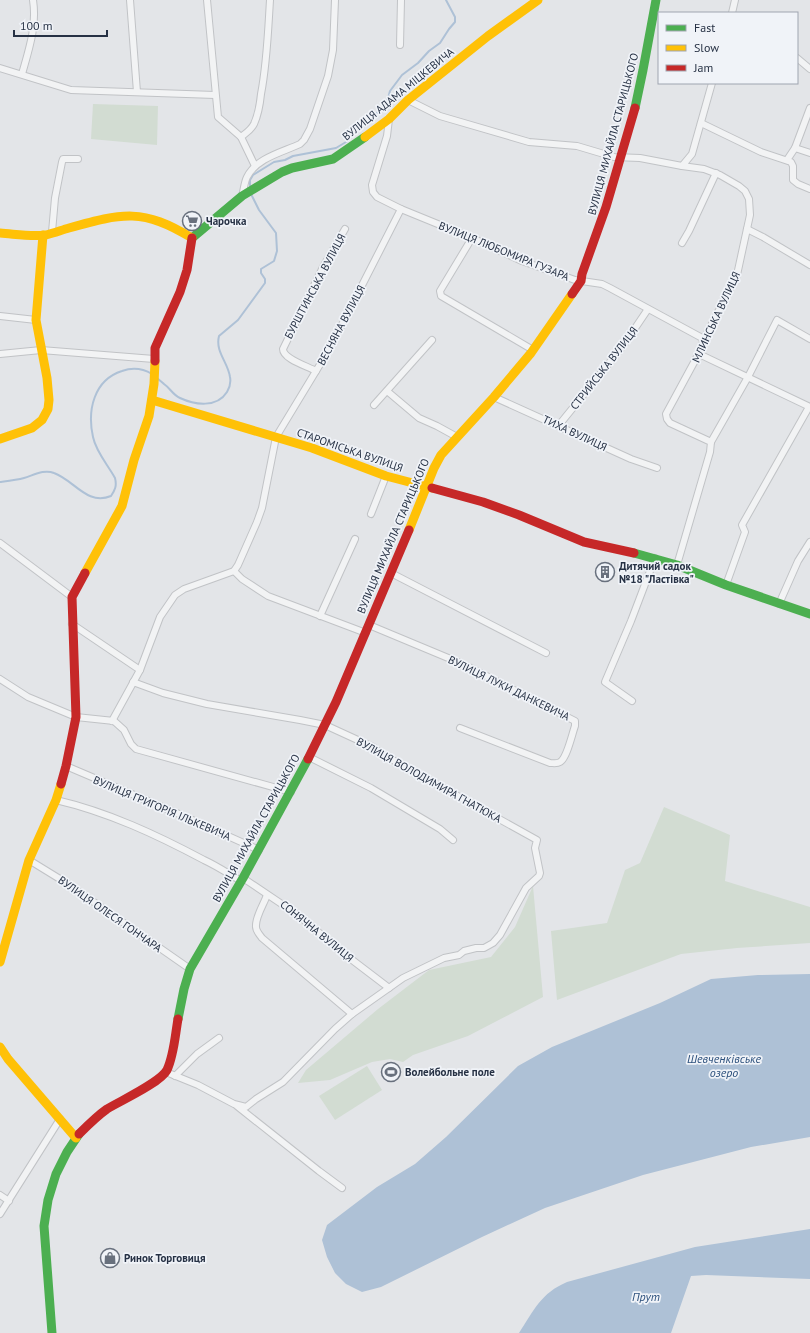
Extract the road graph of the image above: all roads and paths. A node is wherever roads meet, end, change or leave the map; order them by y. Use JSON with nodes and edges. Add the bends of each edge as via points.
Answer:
{"nodes":[{"id":1,"x":33,"y":0,"type":"edge"},
{"id":2,"x":130,"y":0,"type":"edge"},
{"id":3,"x":207,"y":0,"type":"edge"},
{"id":4,"x":270,"y":0,"type":"edge"},
{"id":5,"x":335,"y":0,"type":"edge"},
{"id":6,"x":401,"y":0,"type":"edge"},
{"id":7,"x":538,"y":0,"type":"edge"},
{"id":8,"x":656,"y":0,"type":"edge"},
{"id":9,"x":735,"y":0,"type":"edge"},
{"id":10,"x":732,"y":12,"type":"edge"},
{"id":11,"x":400,"y":44,"type":"dead end"},
{"id":12,"x":798,"y":59,"type":"edge"},
{"id":13,"x":0,"y":68,"type":"edge"},
{"id":14,"x":810,"y":69,"type":"edge"},
{"id":15,"x":22,"y":74,"type":"junction"},
{"id":16,"x":712,"y":84,"type":"edge"},
{"id":17,"x":136,"y":92,"type":"junction"},
{"id":18,"x":215,"y":94,"type":"junction"},
{"id":19,"x":408,"y":100,"type":"junction"},
{"id":20,"x":810,"y":108,"type":"edge"},
{"id":21,"x":389,"y":119,"type":"junction"},
{"id":22,"x":701,"y":123,"type":"junction"},
{"id":23,"x":807,"y":124,"type":"edge"},
{"id":24,"x":242,"y":138,"type":"junction"},
{"id":25,"x":795,"y":148,"type":"junction"},
{"id":26,"x":810,"y":153,"type":"edge"},
{"id":27,"x":622,"y":157,"type":"junction"},
{"id":28,"x":78,"y":159,"type":"dead end"},
{"id":29,"x":787,"y":160,"type":"junction"},
{"id":30,"x":255,"y":166,"type":"junction"},
{"id":31,"x":682,"y":166,"type":"junction"},
{"id":32,"x":716,"y":173,"type":"junction"},
{"id":33,"x":810,"y":189,"type":"edge"},
{"id":34,"x":242,"y":196,"type":"junction"},
{"id":35,"x":401,"y":209,"type":"junction"},
{"id":36,"x":345,"y":229,"type":"dead end"},
{"id":37,"x":747,"y":229,"type":"junction"},
{"id":38,"x":52,"y":232,"type":"junction"},
{"id":39,"x":0,"y":233,"type":"edge"},
{"id":40,"x":43,"y":235,"type":"junction"},
{"id":41,"x":192,"y":238,"type":"junction"},
{"id":42,"x":472,"y":238,"type":"junction"},
{"id":43,"x":682,"y":243,"type":"dead end"},
{"id":44,"x":810,"y":265,"type":"edge"},
{"id":45,"x":581,"y":282,"type":"junction"},
{"id":46,"x":648,"y":309,"type":"junction"},
{"id":47,"x":0,"y":316,"type":"edge"},
{"id":48,"x":36,"y":320,"type":"junction"},
{"id":49,"x":810,"y":338,"type":"edge"},
{"id":50,"x":704,"y":339,"type":"junction"},
{"id":51,"x":432,"y":340,"type":"dead end"},
{"id":52,"x":41,"y":350,"type":"junction"},
{"id":53,"x":533,"y":350,"type":"junction"},
{"id":54,"x":0,"y":354,"type":"edge"},
{"id":55,"x":699,"y":354,"type":"junction"},
{"id":56,"x":154,"y":359,"type":"junction"},
{"id":57,"x":316,"y":371,"type":"junction"},
{"id":58,"x":748,"y":377,"type":"junction"},
{"id":59,"x":387,"y":391,"type":"junction"},
{"id":60,"x":494,"y":397,"type":"junction"},
{"id":61,"x":152,"y":400,"type":"junction"},
{"id":62,"x":374,"y":405,"type":"dead end"},
{"id":63,"x":809,"y":407,"type":"edge"},
{"id":64,"x":559,"y":425,"type":"junction"},
{"id":65,"x":276,"y":437,"type":"junction"},
{"id":66,"x":457,"y":437,"type":"junction"},
{"id":67,"x":0,"y":439,"type":"edge"},
{"id":68,"x":711,"y":442,"type":"junction"},
{"id":69,"x":656,"y":468,"type":"dead end"},
{"id":70,"x":386,"y":476,"type":"junction"},
{"id":71,"x":426,"y":487,"type":"junction"},
{"id":72,"x":371,"y":514,"type":"dead end"},
{"id":73,"x":355,"y":539,"type":"dead end"},
{"id":74,"x":810,"y":542,"type":"edge"},
{"id":75,"x":0,"y":543,"type":"edge"},
{"id":76,"x":655,"y":558,"type":"junction"},
{"id":77,"x":677,"y":564,"type":"junction"},
{"id":78,"x":234,"y":571,"type":"junction"},
{"id":79,"x":391,"y":573,"type":"junction"},
{"id":80,"x":726,"y":585,"type":"junction"},
{"id":81,"x":72,"y":597,"type":"junction"},
{"id":82,"x":779,"y":604,"type":"junction"},
{"id":83,"x":810,"y":614,"type":"edge"},
{"id":84,"x":320,"y":616,"type":"junction"},
{"id":85,"x":72,"y":624,"type":"junction"},
{"id":86,"x":367,"y":629,"type":"junction"},
{"id":87,"x":546,"y":653,"type":"dead end"},
{"id":88,"x":140,"y":670,"type":"junction"},
{"id":89,"x":0,"y":679,"type":"edge"},
{"id":90,"x":133,"y":682,"type":"junction"},
{"id":91,"x":632,"y":701,"type":"dead end"},
{"id":92,"x":76,"y":717,"type":"junction"},
{"id":93,"x":112,"y":721,"type":"junction"},
{"id":94,"x":325,"y":725,"type":"junction"},
{"id":95,"x":460,"y":728,"type":"dead end"},
{"id":96,"x":309,"y":757,"type":"junction"},
{"id":97,"x":66,"y":766,"type":"junction"},
{"id":98,"x":290,"y":792,"type":"junction"},
{"id":99,"x":56,"y":800,"type":"junction"},
{"id":100,"x":453,"y":840,"type":"dead end"},
{"id":101,"x":259,"y":850,"type":"junction"},
{"id":102,"x":29,"y":860,"type":"junction"},
{"id":103,"x":242,"y":880,"type":"junction"},
{"id":104,"x":267,"y":895,"type":"junction"},
{"id":105,"x":0,"y":962,"type":"edge"},
{"id":106,"x":190,"y":969,"type":"junction"},
{"id":107,"x":389,"y":988,"type":"junction"},
{"id":108,"x":352,"y":1014,"type":"junction"},
{"id":109,"x":219,"y":1038,"type":"dead end"},
{"id":110,"x":0,"y":1047,"type":"edge"},
{"id":111,"x":166,"y":1072,"type":"junction"},
{"id":112,"x":175,"y":1076,"type":"junction"},
{"id":113,"x":234,"y":1104,"type":"junction"},
{"id":114,"x":60,"y":1119,"type":"junction"},
{"id":115,"x":76,"y":1138,"type":"junction"},
{"id":116,"x":342,"y":1188,"type":"dead end"},
{"id":117,"x":0,"y":1195,"type":"edge"},
{"id":118,"x":9,"y":1201,"type":"junction"},
{"id":119,"x":0,"y":1214,"type":"edge"},
{"id":120,"x":52,"y":1333,"type":"edge"}],
"edges":[{"from":1,"to":15,"type":"street","via":[[34,29]]},
{"from":2,"to":17,"type":"street"},
{"from":3,"to":18,"type":"street"},
{"from":4,"to":24,"type":"street","via":[[266,65],[258,113],[249,132]]},
{"from":5,"to":30,"type":"street","via":[[333,50],[328,76],[308,134],[300,144]]},
{"from":6,"to":11,"type":"street"},
{"from":7,"to":19,"type":"street","name":"ВУЛИЦЯ АДАМА МІЦКЕВИЧА","via":[[493,32]]},
{"from":8,"to":27,"type":"street","name":"ВУЛИЦЯ МИХАЙЛА СТАРИЦЬКОГО","via":[[648,53]]},
{"from":9,"to":10,"type":"street"},
{"from":12,"to":14,"type":"street"},
{"from":13,"to":15,"type":"street"},
{"from":15,"to":17,"type":"street","via":[[71,90]]},
{"from":16,"to":22,"type":"street"},
{"from":17,"to":18,"type":"street"},
{"from":18,"to":24,"type":"street","via":[[218,118]]},
{"from":19,"to":21,"type":"street","name":"ВУЛИЦЯ АДАМА МІЦКЕВИЧА"},
{"from":19,"to":27,"type":"street","name":"МЛИНСЬКА ВУЛИЦЯ","via":[[440,116],[529,142],[577,146]]},
{"from":20,"to":23,"type":"street"},
{"from":21,"to":34,"type":"street","name":"ВУЛИЦЯ АДАМА МІЦКЕВИЧА","via":[[335,158],[288,169]]},
{"from":21,"to":35,"type":"street","name":"ВУЛИЦЯ ЛЮБОМИРА ГУЗАРА","via":[[387,136],[372,187],[377,197]]},
{"from":22,"to":29,"type":"street","via":[[761,152]]},
{"from":22,"to":31,"type":"street","via":[[692,154]]},
{"from":23,"to":25,"type":"street"},
{"from":24,"to":30,"type":"street"},
{"from":25,"to":26,"type":"street"},
{"from":25,"to":29,"type":"street"},
{"from":27,"to":31,"type":"street","name":"МЛИНСЬКА ВУЛИЦЯ"},
{"from":27,"to":45,"type":"street","name":"ВУЛИЦЯ МИХАЙЛА СТАРИЦЬКОГО"},
{"from":28,"to":38,"type":"street","via":[[63,158],[55,198]]},
{"from":29,"to":33,"type":"street","via":[[793,166],[793,180]]},
{"from":30,"to":34,"type":"street","via":[[247,177]]},
{"from":31,"to":32,"type":"street","name":"МЛИНСЬКА ВУЛИЦЯ"},
{"from":32,"to":37,"type":"street","name":"МЛИНСЬКА ВУЛИЦЯ","via":[[739,186],[747,195],[750,210]]},
{"from":32,"to":43,"type":"street"},
{"from":34,"to":41,"type":"street","name":"ВУЛИЦЯ АДАМА МІЦКЕВИЧА"},
{"from":35,"to":42,"type":"street","name":"ВУЛИЦЯ ЛЮБОМИРА ГУЗАРА"},
{"from":35,"to":57,"type":"street","name":"ВЕСНЯНА ВУЛИЦЯ"},
{"from":36,"to":57,"type":"street","name":"БУРШТИНСЬКА ВУЛИЦЯ","via":[[323,267],[283,349],[286,357]]},
{"from":37,"to":44,"type":"street"},
{"from":37,"to":50,"type":"street","name":"МЛИНСЬКА ВУЛИЦЯ","via":[[737,275]]},
{"from":38,"to":40,"type":"street"},
{"from":38,"to":41,"type":"street","via":[[129,214],[157,219]]},
{"from":39,"to":40,"type":"street"},
{"from":40,"to":48,"type":"street"},
{"from":41,"to":56,"type":"street","via":[[187,270],[155,348]]},
{"from":42,"to":45,"type":"street","name":"ВУЛИЦЯ ЛЮБОМИРА ГУЗАРА"},
{"from":42,"to":53,"type":"street","via":[[440,291],[441,296]]},
{"from":45,"to":46,"type":"street","name":"ВУЛИЦЯ ЛЮБОМИРА ГУЗАРА","via":[[605,286]]},
{"from":45,"to":53,"type":"street","name":"ВУЛИЦЯ МИХАЙЛА СТАРИЦЬКОГО"},
{"from":46,"to":50,"type":"street","name":"ВУЛИЦЯ ЛЮБОМИРА ГУЗАРА"},
{"from":46,"to":64,"type":"street","name":"СТРИЙСЬКА ВУЛИЦЯ","via":[[624,346]]},
{"from":47,"to":48,"type":"street"},
{"from":48,"to":52,"type":"street"},
{"from":49,"to":58,"type":"street","via":[[777,320]]},
{"from":50,"to":55,"type":"street","name":"МЛИНСЬКА ВУЛИЦЯ"},
{"from":51,"to":59,"type":"street"},
{"from":52,"to":54,"type":"street"},
{"from":52,"to":56,"type":"street"},
{"from":52,"to":67,"type":"street","via":[[49,392],[48,410],[44,418],[33,427]]},
{"from":53,"to":60,"type":"street","name":"ВУЛИЦЯ МИХАЙЛА СТАРИЦЬКОГО"},
{"from":55,"to":58,"type":"street"},
{"from":55,"to":68,"type":"street","name":"МЛИНСЬКА ВУЛИЦЯ","via":[[666,417],[670,422]]},
{"from":56,"to":61,"type":"street"},
{"from":57,"to":65,"type":"street","name":"ВЕСНЯНА ВУЛИЦЯ"},
{"from":58,"to":63,"type":"street"},
{"from":58,"to":68,"type":"street"},
{"from":59,"to":62,"type":"street"},
{"from":59,"to":66,"type":"street","via":[[418,418]]},
{"from":60,"to":64,"type":"street","name":"ТИХА ВУЛИЦЯ"},
{"from":60,"to":66,"type":"street","name":"ВУЛИЦЯ МИХАЙЛА СТАРИЦЬКОГО"},
{"from":61,"to":65,"type":"street","name":"СТАРОМІСЬКА ВУЛИЦЯ"},
{"from":61,"to":81,"type":"street","via":[[122,506]]},
{"from":63,"to":80,"type":"street","via":[[742,526],[745,532]]},
{"from":64,"to":69,"type":"street","name":"ТИХА ВУЛИЦЯ"},
{"from":65,"to":70,"type":"street","name":"СТАРОМІСЬКА ВУЛИЦЯ"},
{"from":65,"to":78,"type":"street","via":[[262,508],[242,559]]},
{"from":66,"to":71,"type":"street","name":"ВУЛИЦЯ МИХАЙЛА СТАРИЦЬКОГО","via":[[436,463]]},
{"from":68,"to":77,"type":"street"},
{"from":70,"to":71,"type":"street","name":"СТАРОМІСЬКА ВУЛИЦЯ"},
{"from":70,"to":72,"type":"street"},
{"from":71,"to":76,"type":"street","name":"СТАРОМІСЬКА ВУЛИЦЯ","via":[[483,502],[584,542]]},
{"from":71,"to":79,"type":"street","name":"ВУЛИЦЯ МИХАЙЛА СТАРИЦЬКОГО"},
{"from":73,"to":84,"type":"street"},
{"from":74,"to":82,"type":"street","via":[[798,561]]},
{"from":75,"to":81,"type":"street"},
{"from":76,"to":77,"type":"street","name":"СТАРОМІСЬКА ВУЛИЦЯ"},
{"from":76,"to":91,"type":"street","via":[[605,682]]},
{"from":77,"to":80,"type":"street","name":"СТАРОМІСЬКА ВУЛИЦЯ"},
{"from":78,"to":84,"type":"street","name":"ВУЛИЦЯ ЛУКИ ДАНКЕВИЧА","via":[[268,596]]},
{"from":78,"to":88,"type":"street","via":[[184,589],[175,595],[160,617]]},
{"from":79,"to":86,"type":"street","name":"ВУЛИЦЯ МИХАЙЛА СТАРИЦЬКОГО"},
{"from":79,"to":87,"type":"street"},
{"from":80,"to":82,"type":"street","name":"СТАРОМІСЬКА ВУЛИЦЯ"},
{"from":81,"to":85,"type":"street"},
{"from":82,"to":83,"type":"street","name":"СТАРОМІСЬКА ВУЛИЦЯ"},
{"from":84,"to":86,"type":"street","name":"ВУЛИЦЯ ЛУКИ ДАНКЕВИЧА"},
{"from":85,"to":88,"type":"street"},
{"from":85,"to":92,"type":"street"},
{"from":86,"to":94,"type":"street","name":"ВУЛИЦЯ МИХАЙЛА СТАРИЦЬКОГО"},
{"from":86,"to":95,"type":"street","name":"ВУЛИЦЯ ЛУКИ ДАНКЕВИЧА","via":[[465,665],[575,721],[564,757],[556,763],[550,763]]},
{"from":88,"to":90,"type":"street"},
{"from":89,"to":92,"type":"street","via":[[28,697]]},
{"from":90,"to":93,"type":"street"},
{"from":90,"to":94,"type":"street","name":"ВУЛИЦЯ ВОЛОДИМИРА ГНАТЮКА","via":[[207,704]]},
{"from":92,"to":93,"type":"street"},
{"from":92,"to":97,"type":"street"},
{"from":93,"to":98,"type":"street","via":[[124,730],[136,749]]},
{"from":94,"to":96,"type":"street","name":"ВУЛИЦЯ МИХАЙЛА СТАРИЦЬКОГО"},
{"from":94,"to":107,"type":"street","name":"ВУЛИЦЯ ВОЛОДИМИРА ГНАТЮКА","via":[[373,747],[537,840],[535,848],[539,876],[526,888],[493,943],[484,948],[444,958],[403,978]]},
{"from":96,"to":98,"type":"street","name":"ВУЛИЦЯ МИХАЙЛА СТАРИЦЬКОГО"},
{"from":96,"to":100,"type":"street","via":[[370,788],[440,829]]},
{"from":97,"to":99,"type":"street"},
{"from":97,"to":101,"type":"street","name":"ВУЛИЦЯ ГРИГОРІЯ ІЛЬКЕВИЧА"},
{"from":98,"to":101,"type":"street","name":"ВУЛИЦЯ МИХАЙЛА СТАРИЦЬКОГО"},
{"from":99,"to":102,"type":"street"},
{"from":99,"to":103,"type":"street","name":"СОНЯЧНА ВУЛИЦЯ","via":[[100,812],[134,826]]},
{"from":101,"to":103,"type":"street","name":"ВУЛИЦЯ МИХАЙЛА СТАРИЦЬКОГО"},
{"from":102,"to":105,"type":"street"},
{"from":102,"to":106,"type":"street","name":"ВУЛИЦЯ ОЛЕСЯ ГОНЧАРА","via":[[80,892]]},
{"from":103,"to":104,"type":"street","name":"СОНЯЧНА ВУЛИЦЯ"},
{"from":103,"to":106,"type":"street","name":"ВУЛИЦЯ МИХАЙЛА СТАРИЦЬКОГО"},
{"from":104,"to":107,"type":"street","name":"СОНЯЧНА ВУЛИЦЯ","via":[[298,915]]},
{"from":104,"to":108,"type":"street","via":[[257,920],[257,932]]},
{"from":106,"to":111,"type":"street","name":"ВУЛИЦЯ МИХАЙЛА СТАРИЦЬКОГО"},
{"from":107,"to":108,"type":"street"},
{"from":108,"to":113,"type":"street","via":[[283,1082],[246,1107]]},
{"from":109,"to":112,"type":"street"},
{"from":110,"to":114,"type":"street"},
{"from":111,"to":112,"type":"street"},
{"from":111,"to":115,"type":"street","via":[[154,1082],[106,1110]]},
{"from":112,"to":113,"type":"street"},
{"from":113,"to":116,"type":"street"},
{"from":114,"to":115,"type":"street"},
{"from":114,"to":118,"type":"street"},
{"from":115,"to":120,"type":"street","via":[[56,1174],[44,1226]]},
{"from":117,"to":118,"type":"street"},
{"from":118,"to":119,"type":"street"}]}
